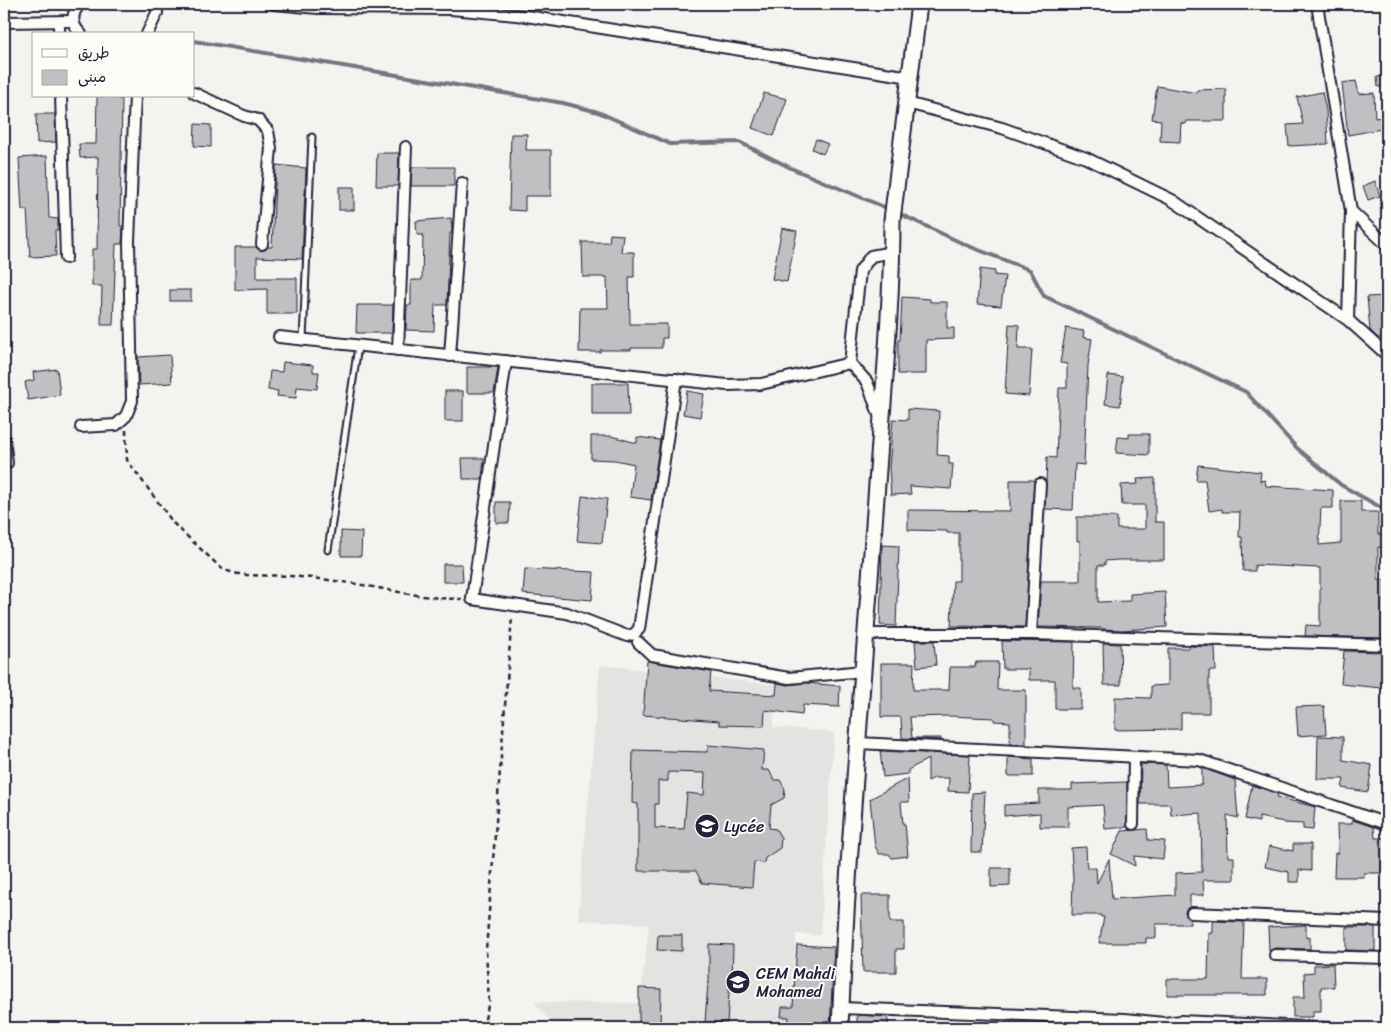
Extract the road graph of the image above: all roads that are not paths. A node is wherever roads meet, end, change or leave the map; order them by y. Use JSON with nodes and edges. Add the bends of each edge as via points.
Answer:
{"nodes":[{"id":1,"x":80,"y":4,"type":"edge"},
{"id":2,"x":157,"y":4,"type":"edge"},
{"id":3,"x":274,"y":4,"type":"edge"},
{"id":4,"x":919,"y":4,"type":"edge"},
{"id":5,"x":1317,"y":4,"type":"edge"},
{"id":6,"x":394,"y":6,"type":"edge"},
{"id":7,"x":73,"y":20,"type":"junction"},
{"id":8,"x":4,"y":22,"type":"edge"},
{"id":9,"x":59,"y":22,"type":"junction"},
{"id":10,"x":59,"y":32,"type":"edge"},
{"id":11,"x":79,"y":32,"type":"edge"},
{"id":12,"x":148,"y":32,"type":"edge"},
{"id":13,"x":910,"y":77,"type":"junction"},
{"id":14,"x":195,"y":93,"type":"edge"},
{"id":15,"x":61,"y":98,"type":"edge"},
{"id":16,"x":135,"y":98,"type":"edge"},
{"id":17,"x":907,"y":103,"type":"junction"},
{"id":18,"x":312,"y":137,"type":"dead end"},
{"id":19,"x":406,"y":147,"type":"dead end"},
{"id":20,"x":462,"y":183,"type":"dead end"},
{"id":21,"x":1351,"y":211,"type":"junction"},
{"id":22,"x":262,"y":244,"type":"dead end"},
{"id":23,"x":1387,"y":245,"type":"edge"},
{"id":24,"x":892,"y":252,"type":"junction"},
{"id":25,"x":66,"y":258,"type":"dead end"},
{"id":26,"x":1348,"y":320,"type":"junction"},
{"id":27,"x":280,"y":337,"type":"dead end"},
{"id":28,"x":303,"y":340,"type":"junction"},
{"id":29,"x":358,"y":346,"type":"junction"},
{"id":30,"x":398,"y":350,"type":"junction"},
{"id":31,"x":1387,"y":355,"type":"edge"},
{"id":32,"x":450,"y":356,"type":"junction"},
{"id":33,"x":506,"y":362,"type":"junction"},
{"id":34,"x":850,"y":363,"type":"junction"},
{"id":35,"x":676,"y":380,"type":"junction"},
{"id":36,"x":881,"y":420,"type":"junction"},
{"id":37,"x":82,"y":427,"type":"dead end"},
{"id":38,"x":4,"y":439,"type":"edge"},
{"id":39,"x":7,"y":463,"type":"dead end"},
{"id":40,"x":1040,"y":484,"type":"dead end"},
{"id":41,"x":328,"y":550,"type":"dead end"},
{"id":42,"x":866,"y":634,"type":"junction"},
{"id":43,"x":1031,"y":634,"type":"junction"},
{"id":44,"x":638,"y":642,"type":"dead end"},
{"id":45,"x":1387,"y":644,"type":"edge"},
{"id":46,"x":863,"y":671,"type":"junction"},
{"id":47,"x":858,"y":743,"type":"junction"},
{"id":48,"x":1134,"y":757,"type":"junction"},
{"id":49,"x":1133,"y":824,"type":"dead end"},
{"id":50,"x":1387,"y":824,"type":"edge"},
{"id":51,"x":1192,"y":913,"type":"dead end"},
{"id":52,"x":1387,"y":920,"type":"edge"},
{"id":53,"x":1275,"y":955,"type":"dead end"},
{"id":54,"x":1387,"y":958,"type":"edge"},
{"id":55,"x":841,"y":1008,"type":"junction"},
{"id":56,"x":840,"y":1028,"type":"edge"},
{"id":57,"x":1330,"y":1028,"type":"edge"}],
"edges":[{"from":1,"to":7,"type":"street"},
{"from":2,"to":12,"type":"street","via":[[157,13]]},
{"from":3,"to":6,"type":"street","via":[[318,8]]},
{"from":4,"to":13,"type":"street"},
{"from":5,"to":21,"type":"street"},
{"from":6,"to":13,"type":"street","via":[[526,16]]},
{"from":7,"to":9,"type":"street"},
{"from":7,"to":11,"type":"street"},
{"from":8,"to":9,"type":"street"},
{"from":9,"to":10,"type":"street"},
{"from":13,"to":17,"type":"street"},
{"from":14,"to":22,"type":"street","via":[[258,120],[268,131],[271,148]]},
{"from":15,"to":25,"type":"street"},
{"from":16,"to":37,"type":"street","via":[[128,241],[132,401],[126,416],[116,424]]},
{"from":17,"to":24,"type":"street","via":[[893,212]]},
{"from":17,"to":26,"type":"street","via":[[1002,128],[1086,158],[1172,200]]},
{"from":18,"to":28,"type":"lane"},
{"from":19,"to":30,"type":"street"},
{"from":20,"to":32,"type":"street"},
{"from":21,"to":23,"type":"street"},
{"from":21,"to":26,"type":"street"},
{"from":24,"to":34,"type":"street","via":[[871,256],[860,271]]},
{"from":24,"to":36,"type":"street"},
{"from":26,"to":31,"type":"street"},
{"from":27,"to":28,"type":"street"},
{"from":28,"to":29,"type":"street"},
{"from":29,"to":30,"type":"street"},
{"from":29,"to":41,"type":"lane"},
{"from":30,"to":32,"type":"street"},
{"from":32,"to":33,"type":"street"},
{"from":33,"to":35,"type":"street"},
{"from":33,"to":35,"type":"street","via":[[472,599],[567,613],[627,636],[639,629]]},
{"from":34,"to":35,"type":"street","via":[[761,384],[727,385]]},
{"from":34,"to":36,"type":"street","via":[[868,382]]},
{"from":36,"to":42,"type":"street"},
{"from":38,"to":39,"type":"street"},
{"from":40,"to":43,"type":"street"},
{"from":42,"to":43,"type":"street"},
{"from":42,"to":46,"type":"street"},
{"from":43,"to":45,"type":"street"},
{"from":44,"to":46,"type":"street","via":[[652,655],[790,678]]},
{"from":46,"to":47,"type":"street"},
{"from":47,"to":48,"type":"street"},
{"from":47,"to":55,"type":"street"},
{"from":48,"to":49,"type":"street"},
{"from":48,"to":50,"type":"street","via":[[1199,760]]},
{"from":51,"to":52,"type":"street"},
{"from":53,"to":54,"type":"street"},
{"from":55,"to":56,"type":"street"},
{"from":55,"to":57,"type":"street"}]}
